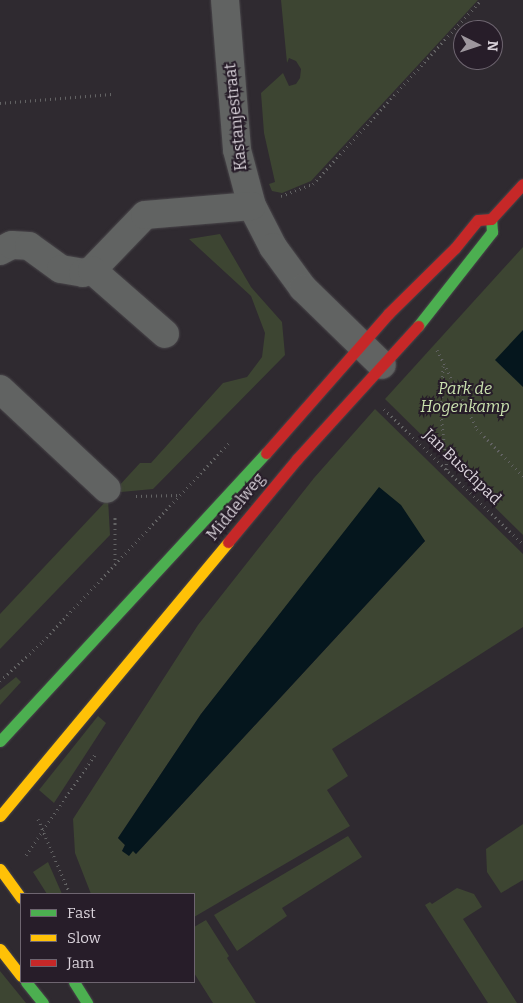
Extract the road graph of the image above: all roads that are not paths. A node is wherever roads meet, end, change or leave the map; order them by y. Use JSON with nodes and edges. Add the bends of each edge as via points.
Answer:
{"nodes":[{"id":1,"x":225,"y":0,"type":"edge"},
{"id":2,"x":523,"y":184,"type":"edge"},
{"id":3,"x":252,"y":206,"type":"junction"},
{"id":4,"x":491,"y":219,"type":"junction"},
{"id":5,"x":0,"y":251,"type":"edge"},
{"id":6,"x":92,"y":270,"type":"junction"},
{"id":7,"x":164,"y":334,"type":"dead end"},
{"id":8,"x":360,"y":345,"type":"junction"},
{"id":9,"x":382,"y":365,"type":"junction"},
{"id":10,"x":0,"y":389,"type":"edge"},
{"id":11,"x":111,"y":492,"type":"road end"},
{"id":12,"x":0,"y":741,"type":"edge"},
{"id":13,"x":0,"y":816,"type":"edge"},
{"id":14,"x":0,"y":869,"type":"edge"},
{"id":15,"x":20,"y":897,"type":"edge"},
{"id":16,"x":0,"y":949,"type":"edge"},
{"id":17,"x":20,"y":975,"type":"edge"},
{"id":18,"x":27,"y":983,"type":"edge"},
{"id":19,"x":75,"y":983,"type":"edge"},
{"id":20,"x":43,"y":1003,"type":"edge"},
{"id":21,"x":87,"y":1003,"type":"edge"}],
"edges":[{"from":1,"to":3,"type":"street","name":"Kastanjestraat","via":[[237,150]]},
{"from":2,"to":4,"type":"main road","name":"Middelweg"},
{"from":3,"to":6,"type":"street","via":[[145,216]]},
{"from":3,"to":8,"type":"street","name":"Kastanjestraat","via":[[273,247],[297,281]]},
{"from":4,"to":8,"type":"main road","name":"Middelweg","via":[[478,220]]},
{"from":4,"to":9,"type":"main road","name":"Middelweg","via":[[492,232],[438,304]]},
{"from":5,"to":6,"type":"street","via":[[12,245],[29,246],[61,269],[83,273]]},
{"from":6,"to":7,"type":"street"},
{"from":8,"to":9,"type":"street","name":"Kastanjestraat"},
{"from":8,"to":12,"type":"main road","name":"Middelweg","via":[[264,455]]},
{"from":9,"to":13,"type":"main road","name":"Middelweg","via":[[296,459]]},
{"from":10,"to":11,"type":"street"},
{"from":14,"to":15,"type":"main road"},
{"from":16,"to":17,"type":"main road"},
{"from":18,"to":20,"type":"main road"},
{"from":19,"to":21,"type":"main road"}]}
